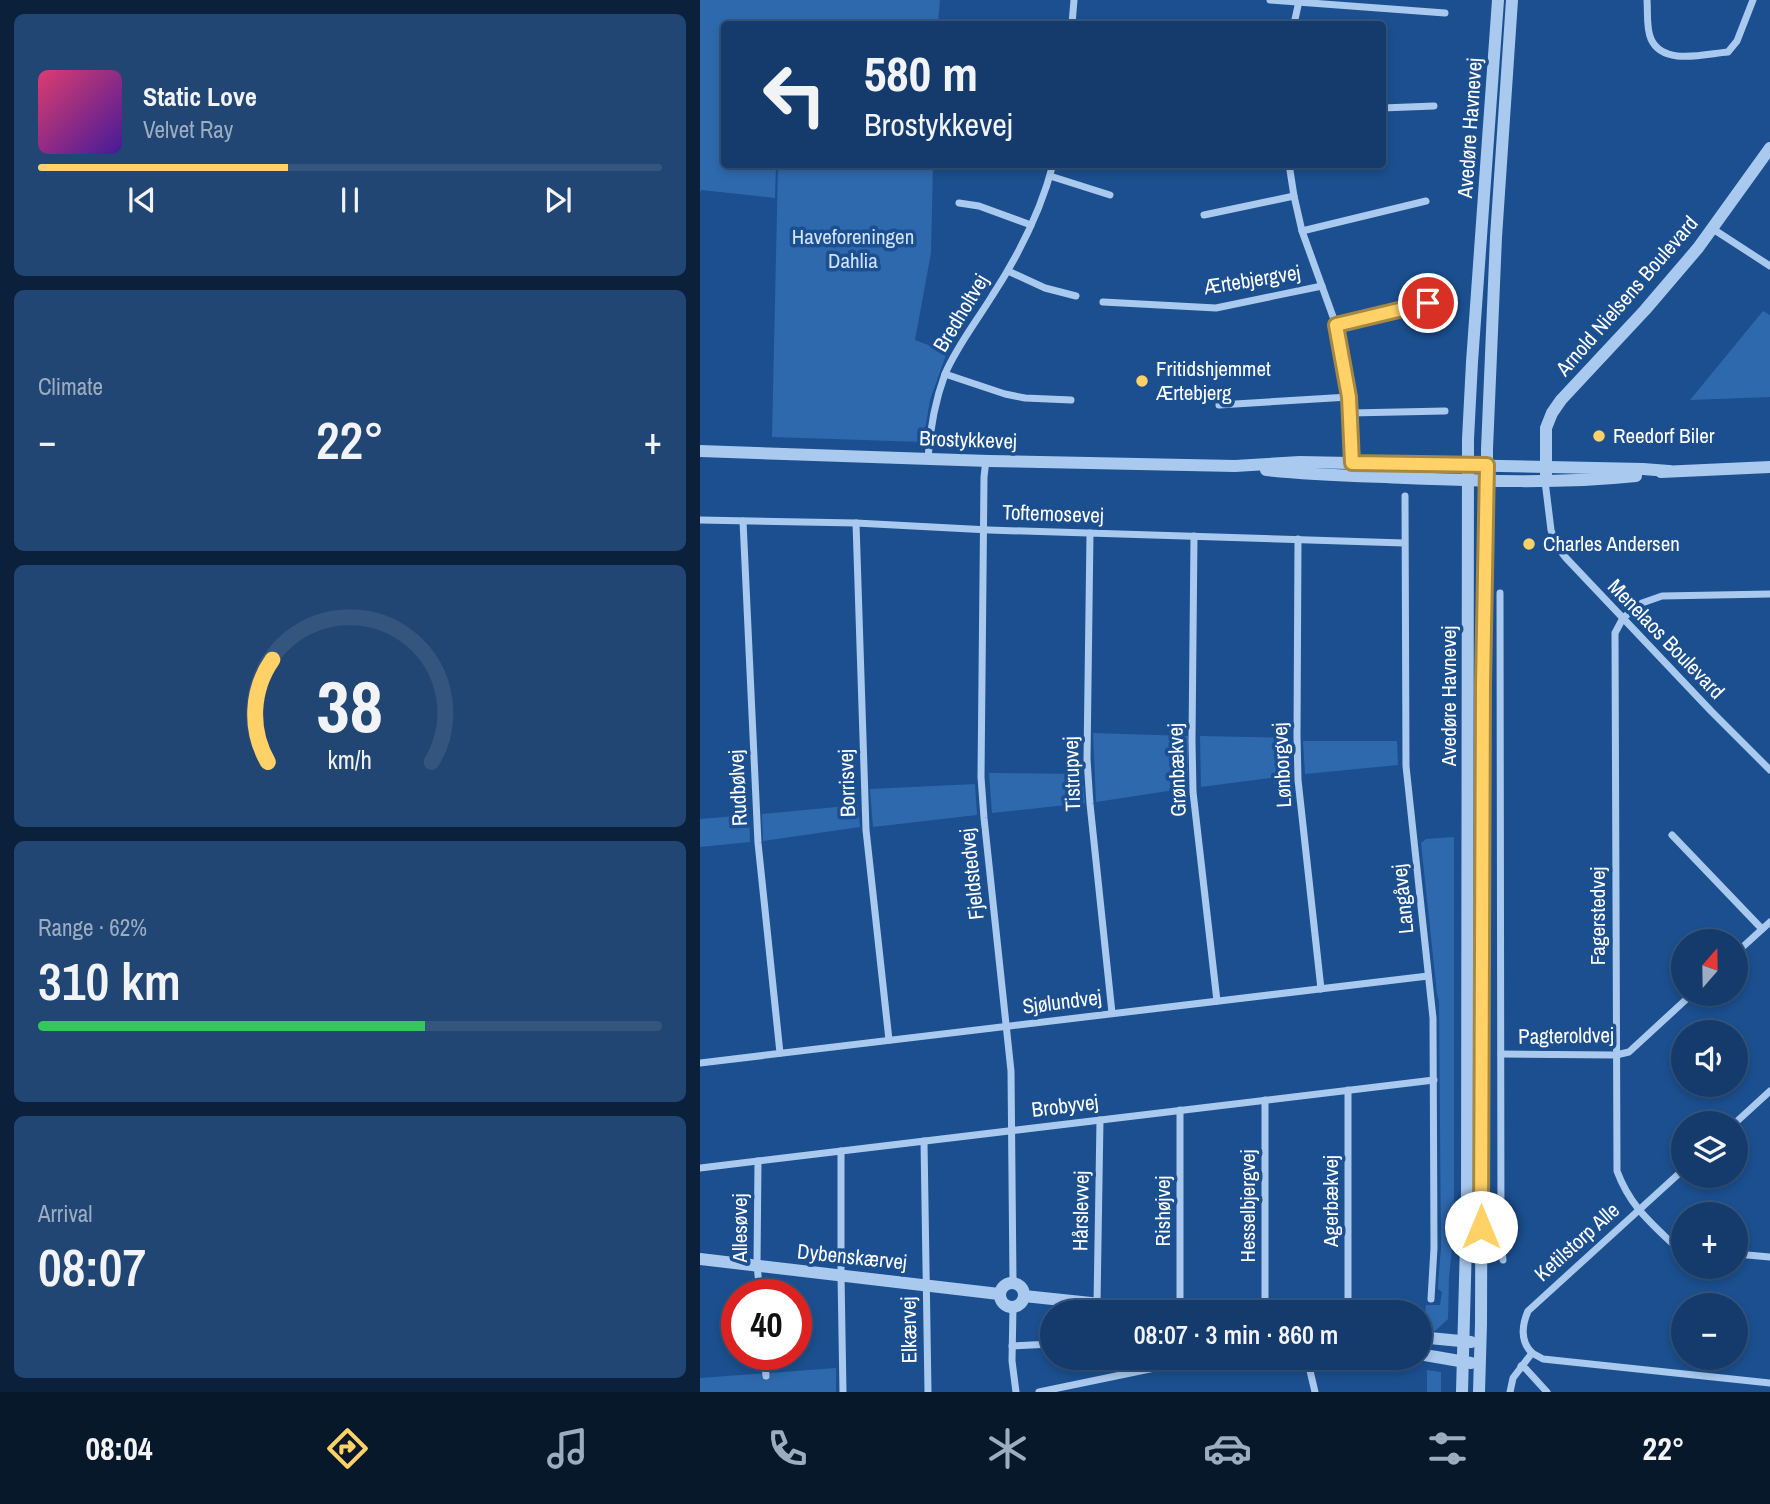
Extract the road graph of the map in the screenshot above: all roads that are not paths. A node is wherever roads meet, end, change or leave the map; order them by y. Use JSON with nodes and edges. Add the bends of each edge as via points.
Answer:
{"nodes":[{"id":1,"x":1073,"y":0,"type":"edge"},
{"id":2,"x":1270,"y":0,"type":"edge"},
{"id":3,"x":1498,"y":0,"type":"edge"},
{"id":4,"x":1512,"y":0,"type":"edge"},
{"id":5,"x":1647,"y":0,"type":"edge"},
{"id":6,"x":1753,"y":0,"type":"edge"},
{"id":7,"x":1299,"y":1,"type":"edge"},
{"id":8,"x":1445,"y":13,"type":"dead end"},
{"id":9,"x":1072,"y":21,"type":"edge"},
{"id":10,"x":1295,"y":21,"type":"edge"},
{"id":11,"x":1434,"y":106,"type":"dead end"},
{"id":12,"x":1386,"y":108,"type":"edge"},
{"id":13,"x":1770,"y":148,"type":"edge"},
{"id":14,"x":1052,"y":168,"type":"edge"},
{"id":15,"x":1290,"y":168,"type":"edge"},
{"id":16,"x":1050,"y":176,"type":"junction"},
{"id":17,"x":1110,"y":195,"type":"dead end"},
{"id":18,"x":1293,"y":196,"type":"junction"},
{"id":19,"x":1426,"y":201,"type":"dead end"},
{"id":20,"x":959,"y":203,"type":"dead end"},
{"id":21,"x":1204,"y":215,"type":"dead end"},
{"id":22,"x":1031,"y":225,"type":"junction"},
{"id":23,"x":1713,"y":229,"type":"junction"},
{"id":24,"x":1302,"y":231,"type":"junction"},
{"id":25,"x":1770,"y":266,"type":"edge"},
{"id":26,"x":1008,"y":271,"type":"junction"},
{"id":27,"x":1322,"y":286,"type":"junction"},
{"id":28,"x":1076,"y":296,"type":"dead end"},
{"id":29,"x":1103,"y":302,"type":"dead end"},
{"id":30,"x":1428,"y":303,"type":"dead end"},
{"id":31,"x":1336,"y":325,"type":"junction"},
{"id":32,"x":945,"y":374,"type":"junction"},
{"id":33,"x":1349,"y":397,"type":"junction"},
{"id":34,"x":1072,"y":400,"type":"dead end"},
{"id":35,"x":1219,"y":405,"type":"dead end"},
{"id":36,"x":1445,"y":411,"type":"dead end"},
{"id":37,"x":1350,"y":413,"type":"junction"},
{"id":38,"x":700,"y":451,"type":"edge"},
{"id":39,"x":928,"y":458,"type":"junction"},
{"id":40,"x":986,"y":460,"type":"junction"},
{"id":41,"x":1352,"y":463,"type":"junction"},
{"id":42,"x":1468,"y":465,"type":"junction"},
{"id":43,"x":1487,"y":465,"type":"junction"},
{"id":44,"x":1235,"y":466,"type":"junction"},
{"id":45,"x":1546,"y":467,"type":"junction"},
{"id":46,"x":1770,"y":467,"type":"edge"},
{"id":47,"x":1669,"y":471,"type":"junction"},
{"id":48,"x":1351,"y":476,"type":"junction"},
{"id":49,"x":1468,"y":481,"type":"junction"},
{"id":50,"x":1487,"y":481,"type":"junction"},
{"id":51,"x":1545,"y":481,"type":"junction"},
{"id":52,"x":1405,"y":496,"type":"dead end"},
{"id":53,"x":700,"y":520,"type":"edge"},
{"id":54,"x":743,"y":521,"type":"junction"},
{"id":55,"x":856,"y":523,"type":"junction"},
{"id":56,"x":984,"y":530,"type":"junction"},
{"id":57,"x":1090,"y":533,"type":"junction"},
{"id":58,"x":1194,"y":536,"type":"junction"},
{"id":59,"x":1298,"y":539,"type":"junction"},
{"id":60,"x":1405,"y":543,"type":"junction"},
{"id":61,"x":1500,"y":593,"type":"dead end"},
{"id":62,"x":1770,"y":594,"type":"edge"},
{"id":63,"x":1623,"y":618,"type":"junction"},
{"id":64,"x":1770,"y":771,"type":"edge"},
{"id":65,"x":1672,"y":835,"type":"dead end"},
{"id":66,"x":1770,"y":922,"type":"edge"},
{"id":67,"x":1762,"y":929,"type":"junction"},
{"id":68,"x":1748,"y":942,"type":"edge"},
{"id":69,"x":1428,"y":976,"type":"junction"},
{"id":70,"x":1321,"y":989,"type":"junction"},
{"id":71,"x":1217,"y":1001,"type":"junction"},
{"id":72,"x":1679,"y":1006,"type":"edge"},
{"id":73,"x":1112,"y":1013,"type":"junction"},
{"id":74,"x":1007,"y":1026,"type":"junction"},
{"id":75,"x":889,"y":1040,"type":"junction"},
{"id":76,"x":780,"y":1053,"type":"junction"},
{"id":77,"x":1502,"y":1054,"type":"junction"},
{"id":78,"x":1616,"y":1055,"type":"junction"},
{"id":79,"x":700,"y":1063,"type":"edge"},
{"id":80,"x":1434,"y":1080,"type":"junction"},
{"id":81,"x":1348,"y":1090,"type":"junction"},
{"id":82,"x":1770,"y":1091,"type":"edge"},
{"id":83,"x":1265,"y":1100,"type":"junction"},
{"id":84,"x":1180,"y":1110,"type":"junction"},
{"id":85,"x":1748,"y":1111,"type":"edge"},
{"id":86,"x":1100,"y":1120,"type":"junction"},
{"id":87,"x":1011,"y":1130,"type":"junction"},
{"id":88,"x":924,"y":1141,"type":"junction"},
{"id":89,"x":841,"y":1151,"type":"junction"},
{"id":90,"x":758,"y":1161,"type":"junction"},
{"id":91,"x":700,"y":1168,"type":"edge"},
{"id":92,"x":1671,"y":1181,"type":"edge"},
{"id":93,"x":1638,"y":1210,"type":"junction"},
{"id":94,"x":1671,"y":1242,"type":"edge"},
{"id":95,"x":1748,"y":1255,"type":"edge"},
{"id":96,"x":1770,"y":1258,"type":"edge"},
{"id":97,"x":700,"y":1259,"type":"edge"},
{"id":98,"x":1503,"y":1260,"type":"dead end"},
{"id":99,"x":757,"y":1265,"type":"junction"},
{"id":100,"x":841,"y":1275,"type":"junction"},
{"id":101,"x":758,"y":1279,"type":"edge"},
{"id":102,"x":1013,"y":1282,"type":"junction"},
{"id":103,"x":925,"y":1284,"type":"junction"},
{"id":104,"x":999,"y":1294,"type":"junction"},
{"id":105,"x":1024,"y":1296,"type":"junction"},
{"id":106,"x":1431,"y":1299,"type":"dead end"},
{"id":107,"x":1060,"y":1300,"type":"edge"},
{"id":108,"x":1097,"y":1300,"type":"edge"},
{"id":109,"x":1178,"y":1300,"type":"edge"},
{"id":110,"x":1265,"y":1300,"type":"edge"},
{"id":111,"x":1348,"y":1300,"type":"edge"},
{"id":112,"x":1013,"y":1307,"type":"junction"},
{"id":113,"x":1432,"y":1338,"type":"edge"},
{"id":114,"x":1465,"y":1341,"type":"junction"},
{"id":115,"x":1481,"y":1343,"type":"junction"},
{"id":116,"x":1040,"y":1345,"type":"edge"},
{"id":117,"x":1012,"y":1346,"type":"junction"},
{"id":118,"x":1532,"y":1353,"type":"junction"},
{"id":119,"x":1432,"y":1356,"type":"edge"},
{"id":120,"x":1464,"y":1362,"type":"junction"},
{"id":121,"x":1480,"y":1364,"type":"junction"},
{"id":122,"x":1521,"y":1366,"type":"junction"},
{"id":123,"x":765,"y":1370,"type":"edge"},
{"id":124,"x":1145,"y":1370,"type":"edge"},
{"id":125,"x":1310,"y":1370,"type":"edge"},
{"id":126,"x":766,"y":1376,"type":"dead end"},
{"id":127,"x":1770,"y":1383,"type":"edge"},
{"id":128,"x":843,"y":1392,"type":"edge"},
{"id":129,"x":928,"y":1392,"type":"edge"},
{"id":130,"x":1016,"y":1392,"type":"edge"},
{"id":131,"x":1039,"y":1392,"type":"edge"},
{"id":132,"x":1315,"y":1392,"type":"edge"},
{"id":133,"x":1462,"y":1392,"type":"edge"},
{"id":134,"x":1479,"y":1392,"type":"edge"},
{"id":135,"x":1510,"y":1392,"type":"edge"},
{"id":136,"x":1547,"y":1392,"type":"edge"}],
"edges":[{"from":1,"to":9,"type":"street"},
{"from":2,"to":7,"type":"street"},
{"from":3,"to":42,"type":"street","name":"Avedøre Havnevej"},
{"from":4,"to":43,"type":"street","name":"Avedøre Havnevej"},
{"from":5,"to":6,"type":"street","via":[[1650,37],[1658,49],[1673,57],[1728,52]]},
{"from":7,"to":8,"type":"street"},
{"from":7,"to":10,"type":"street"},
{"from":11,"to":12,"type":"street"},
{"from":13,"to":23,"type":"street","name":"Arnold Nielsens Boulevard"},
{"from":14,"to":16,"type":"street","name":"Bredholtvej"},
{"from":15,"to":18,"type":"street","name":"Ærtebjergvej"},
{"from":16,"to":17,"type":"street"},
{"from":16,"to":22,"type":"street","name":"Bredholtvej"},
{"from":18,"to":21,"type":"street"},
{"from":18,"to":24,"type":"street","name":"Ærtebjergvej"},
{"from":19,"to":24,"type":"street","name":"Ærtebjergvej"},
{"from":20,"to":22,"type":"street"},
{"from":22,"to":26,"type":"street","name":"Bredholtvej"},
{"from":23,"to":25,"type":"street"},
{"from":23,"to":45,"type":"street","name":"Arnold Nielsens Boulevard","via":[[1552,412],[1546,428]]},
{"from":24,"to":27,"type":"street","name":"Ærtebjergvej"},
{"from":26,"to":28,"type":"street","name":"Bredholtvej"},
{"from":26,"to":32,"type":"street","name":"Bredholtvej"},
{"from":27,"to":29,"type":"street","name":"Ærtebjergvej","via":[[1216,308]]},
{"from":27,"to":31,"type":"street","name":"Ærtebjergvej"},
{"from":30,"to":31,"type":"street"},
{"from":31,"to":33,"type":"street","name":"Ærtebjergvej"},
{"from":32,"to":34,"type":"street","name":"Bredholtvej","via":[[1015,396]]},
{"from":32,"to":39,"type":"street","name":"Bredholtvej"},
{"from":33,"to":35,"type":"street"},
{"from":33,"to":37,"type":"street","name":"Ærtebjergvej"},
{"from":36,"to":37,"type":"street"},
{"from":37,"to":41,"type":"street","name":"Ærtebjergvej"},
{"from":38,"to":39,"type":"street","name":"Brostykkevej"},
{"from":39,"to":40,"type":"street","name":"Brostykkevej"},
{"from":40,"to":44,"type":"street","name":"Brostykkevej"},
{"from":40,"to":56,"type":"street","name":"Fjeldstedvej"},
{"from":41,"to":42,"type":"street","name":"Brostykkevej"},
{"from":41,"to":44,"type":"street","name":"Brostykkevej"},
{"from":41,"to":48,"type":"street","name":"Ærtebjergvej"},
{"from":42,"to":43,"type":"street","name":"Brostykkevej"},
{"from":42,"to":49,"type":"street","name":"Avedøre Havnevej"},
{"from":43,"to":45,"type":"street","name":"Brostykkevej"},
{"from":43,"to":50,"type":"street","name":"Avedøre Havnevej"},
{"from":44,"to":48,"type":"street","name":"Brostykkevej"},
{"from":45,"to":47,"type":"street","name":"Brostykkevej"},
{"from":45,"to":51,"type":"street","name":"Arnold Nielsens Boulevard"},
{"from":46,"to":47,"type":"street","name":"Brostykkevej"},
{"from":47,"to":51,"type":"street","name":"Brostykkevej"},
{"from":48,"to":49,"type":"street","name":"Brostykkevej"},
{"from":49,"to":50,"type":"street","name":"Brostykkevej"},
{"from":49,"to":114,"type":"street","name":"Avedøre Havnevej"},
{"from":50,"to":51,"type":"street","name":"Brostykkevej"},
{"from":50,"to":115,"type":"street","name":"Avedøre Havnevej"},
{"from":51,"to":63,"type":"street","name":"Menelaos Boulevard","via":[[1556,545]]},
{"from":52,"to":60,"type":"street","name":"Langåvej"},
{"from":53,"to":54,"type":"street","name":"Toftemosevej"},
{"from":54,"to":55,"type":"street","name":"Toftemosevej"},
{"from":54,"to":76,"type":"street","name":"Rudbølvej","via":[[758,843]]},
{"from":55,"to":56,"type":"street","name":"Toftemosevej"},
{"from":55,"to":75,"type":"street","name":"Borrisvej","via":[[866,830]]},
{"from":56,"to":57,"type":"street","name":"Toftemosevej"},
{"from":56,"to":74,"type":"street","name":"Fjeldstedvej","via":[[982,776]]},
{"from":57,"to":58,"type":"street","name":"Toftemosevej"},
{"from":57,"to":73,"type":"street","name":"Tistrupvej","via":[[1087,759]]},
{"from":58,"to":59,"type":"street","name":"Toftemosevej"},
{"from":58,"to":71,"type":"street","name":"Grønbækvej","via":[[1193,792]]},
{"from":59,"to":60,"type":"street","name":"Toftemosevej"},
{"from":59,"to":70,"type":"street","name":"Lønborgvej","via":[[1298,780]]},
{"from":60,"to":69,"type":"street","name":"Langåvej","via":[[1406,766]]},
{"from":61,"to":77,"type":"street"},
{"from":62,"to":63,"type":"street","via":[[1661,596]]},
{"from":63,"to":64,"type":"street","name":"Menelaos Boulevard"},
{"from":63,"to":78,"type":"street","name":"Fagerstedvej","via":[[1615,633]]},
{"from":65,"to":67,"type":"street"},
{"from":66,"to":67,"type":"street"},
{"from":67,"to":68,"type":"street"},
{"from":69,"to":70,"type":"street","name":"Sjølundvej"},
{"from":69,"to":80,"type":"street","name":"Langåvej"},
{"from":70,"to":71,"type":"street","name":"Sjølundvej"},
{"from":71,"to":73,"type":"street","name":"Sjølundvej"},
{"from":72,"to":78,"type":"street","name":"Pagteroldvej","via":[[1629,1052]]},
{"from":73,"to":74,"type":"street","name":"Sjølundvej"},
{"from":74,"to":75,"type":"street","name":"Sjølundvej"},
{"from":74,"to":87,"type":"street","name":"Fjeldstedvej"},
{"from":75,"to":76,"type":"street","name":"Sjølundvej"},
{"from":76,"to":79,"type":"street","name":"Sjølundvej"},
{"from":77,"to":78,"type":"street","name":"Pagteroldvej"},
{"from":77,"to":98,"type":"street"},
{"from":78,"to":93,"type":"street","name":"Fagerstedvej","via":[[1617,1171]]},
{"from":80,"to":81,"type":"street","name":"Brobyvej"},
{"from":80,"to":106,"type":"street","name":"Langåvej"},
{"from":81,"to":83,"type":"street","name":"Brobyvej"},
{"from":81,"to":111,"type":"street","name":"Agerbækvej"},
{"from":82,"to":85,"type":"street"},
{"from":83,"to":84,"type":"street","name":"Brobyvej"},
{"from":83,"to":110,"type":"street","name":"Hesselbjergvej"},
{"from":84,"to":86,"type":"street","name":"Brobyvej"},
{"from":84,"to":109,"type":"street","name":"Rishøjvej"},
{"from":86,"to":87,"type":"street","name":"Brobyvej"},
{"from":86,"to":108,"type":"street","name":"Hårslevvej"},
{"from":87,"to":88,"type":"street","name":"Brobyvej"},
{"from":87,"to":102,"type":"street","name":"Fjeldstedvej"},
{"from":88,"to":89,"type":"street","name":"Brobyvej"},
{"from":88,"to":103,"type":"street","name":"Elkærvej"},
{"from":89,"to":90,"type":"street","name":"Brobyvej"},
{"from":89,"to":100,"type":"street"},
{"from":90,"to":91,"type":"street","name":"Brobyvej"},
{"from":90,"to":99,"type":"street","name":"Allesøvej"},
{"from":92,"to":93,"type":"street","name":"Ketilstorp Alle"},
{"from":93,"to":94,"type":"street","name":"Fagerstedvej"},
{"from":93,"to":118,"type":"street","name":"Ketilstorp Alle","via":[[1528,1311],[1523,1332]]},
{"from":95,"to":96,"type":"street"},
{"from":97,"to":99,"type":"street","name":"Dybenskærvej"},
{"from":99,"to":100,"type":"street","name":"Dybenskærvej"},
{"from":99,"to":101,"type":"street","name":"Allesøvej"},
{"from":100,"to":103,"type":"street","name":"Dybenskærvej"},
{"from":100,"to":128,"type":"street"},
{"from":102,"to":104,"type":"street","via":[[1004,1285]]},
{"from":102,"to":105,"type":"street"},
{"from":103,"to":104,"type":"street","name":"Dybenskærvej"},
{"from":103,"to":129,"type":"street","name":"Elkærvej"},
{"from":104,"to":112,"type":"street","via":[[1004,1304]]},
{"from":105,"to":107,"type":"street"},
{"from":105,"to":112,"type":"street","via":[[1021,1304]]},
{"from":112,"to":117,"type":"street"},
{"from":113,"to":114,"type":"street"},
{"from":114,"to":115,"type":"street"},
{"from":114,"to":120,"type":"street","name":"Avedøre Havnevej"},
{"from":115,"to":121,"type":"street","name":"Avedøre Havnevej"},
{"from":116,"to":117,"type":"street"},
{"from":117,"to":130,"type":"street"},
{"from":118,"to":122,"type":"street"},
{"from":118,"to":127,"type":"street","via":[[1543,1359]]},
{"from":119,"to":120,"type":"street"},
{"from":120,"to":121,"type":"street"},
{"from":120,"to":133,"type":"street","name":"Avedøre Havnevej"},
{"from":121,"to":134,"type":"street","name":"Avedøre Havnevej"},
{"from":122,"to":135,"type":"street"},
{"from":122,"to":136,"type":"street"},
{"from":123,"to":126,"type":"street"},
{"from":124,"to":131,"type":"street"},
{"from":125,"to":132,"type":"street"}]}
